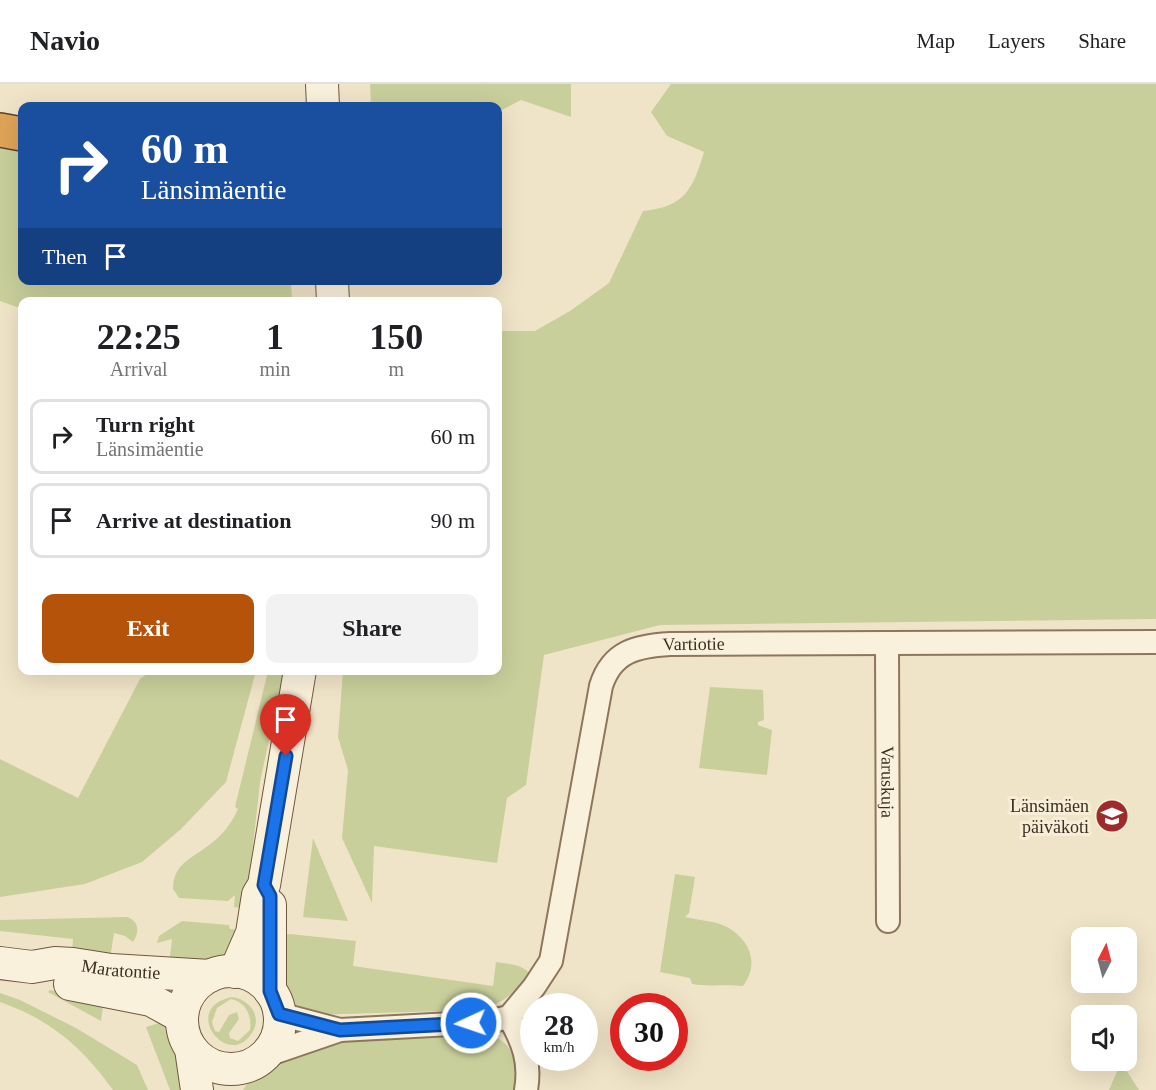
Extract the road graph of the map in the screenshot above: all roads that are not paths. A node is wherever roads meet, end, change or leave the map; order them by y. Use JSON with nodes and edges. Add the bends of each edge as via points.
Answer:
{"nodes":[{"id":1,"x":322,"y":84,"type":"edge"},
{"id":2,"x":323,"y":102,"type":"edge"},
{"id":3,"x":0,"y":130,"type":"edge"},
{"id":4,"x":18,"y":133,"type":"edge"},
{"id":5,"x":1156,"y":642,"type":"edge"},
{"id":6,"x":887,"y":644,"type":"junction"},
{"id":7,"x":299,"y":675,"type":"edge"},
{"id":8,"x":264,"y":885,"type":"junction"},
{"id":9,"x":888,"y":921,"type":"dead end"},
{"id":10,"x":0,"y":963,"type":"edge"},
{"id":11,"x":32,"y":967,"type":"junction"},
{"id":12,"x":222,"y":974,"type":"junction"},
{"id":13,"x":274,"y":1002,"type":"junction"},
{"id":14,"x":182,"y":1017,"type":"junction"},
{"id":15,"x":509,"y":1017,"type":"junction"},
{"id":16,"x":340,"y":1030,"type":"junction"},
{"id":17,"x":191,"y":1049,"type":"junction"},
{"id":18,"x":246,"y":1072,"type":"edge"},
{"id":19,"x":197,"y":1090,"type":"edge"},
{"id":20,"x":526,"y":1090,"type":"edge"}],
"edges":[{"from":1,"to":2,"type":"main road"},
{"from":3,"to":4,"type":"highway"},
{"from":5,"to":6,"type":"street","name":"Vartiotie"},
{"from":6,"to":9,"type":"street","name":"Varuskuja"},
{"from":6,"to":15,"type":"street","name":"Vartiotie","via":[[670,645],[638,647],[619,657],[604,675],[597,703],[551,961]]},
{"from":7,"to":8,"type":"main road"},
{"from":8,"to":12,"type":"main road","via":[[258,896],[252,933]]},
{"from":8,"to":13,"type":"main road","via":[[270,896]]},
{"from":10,"to":11,"type":"main road","name":"Maratontie"},
{"from":11,"to":12,"type":"main road","name":"Maratontie","via":[[55,963],[111,970]]},
{"from":11,"to":14,"type":"main road","name":"Maratontie","via":[[52,981],[151,1000]]},
{"from":12,"to":13,"type":"main road","via":[[254,978]]},
{"from":12,"to":14,"type":"main road","via":[[194,989]]},
{"from":13,"to":16,"type":"street"},
{"from":13,"to":18,"type":"main road","via":[[277,1037]]},
{"from":14,"to":17,"type":"main road"},
{"from":15,"to":16,"type":"street","via":[[488,1022]]},
{"from":15,"to":20,"type":"street","via":[[526,1052]]},
{"from":16,"to":18,"type":"street"},
{"from":17,"to":18,"type":"main road","via":[[213,1066]]},
{"from":17,"to":19,"type":"main road"}]}
